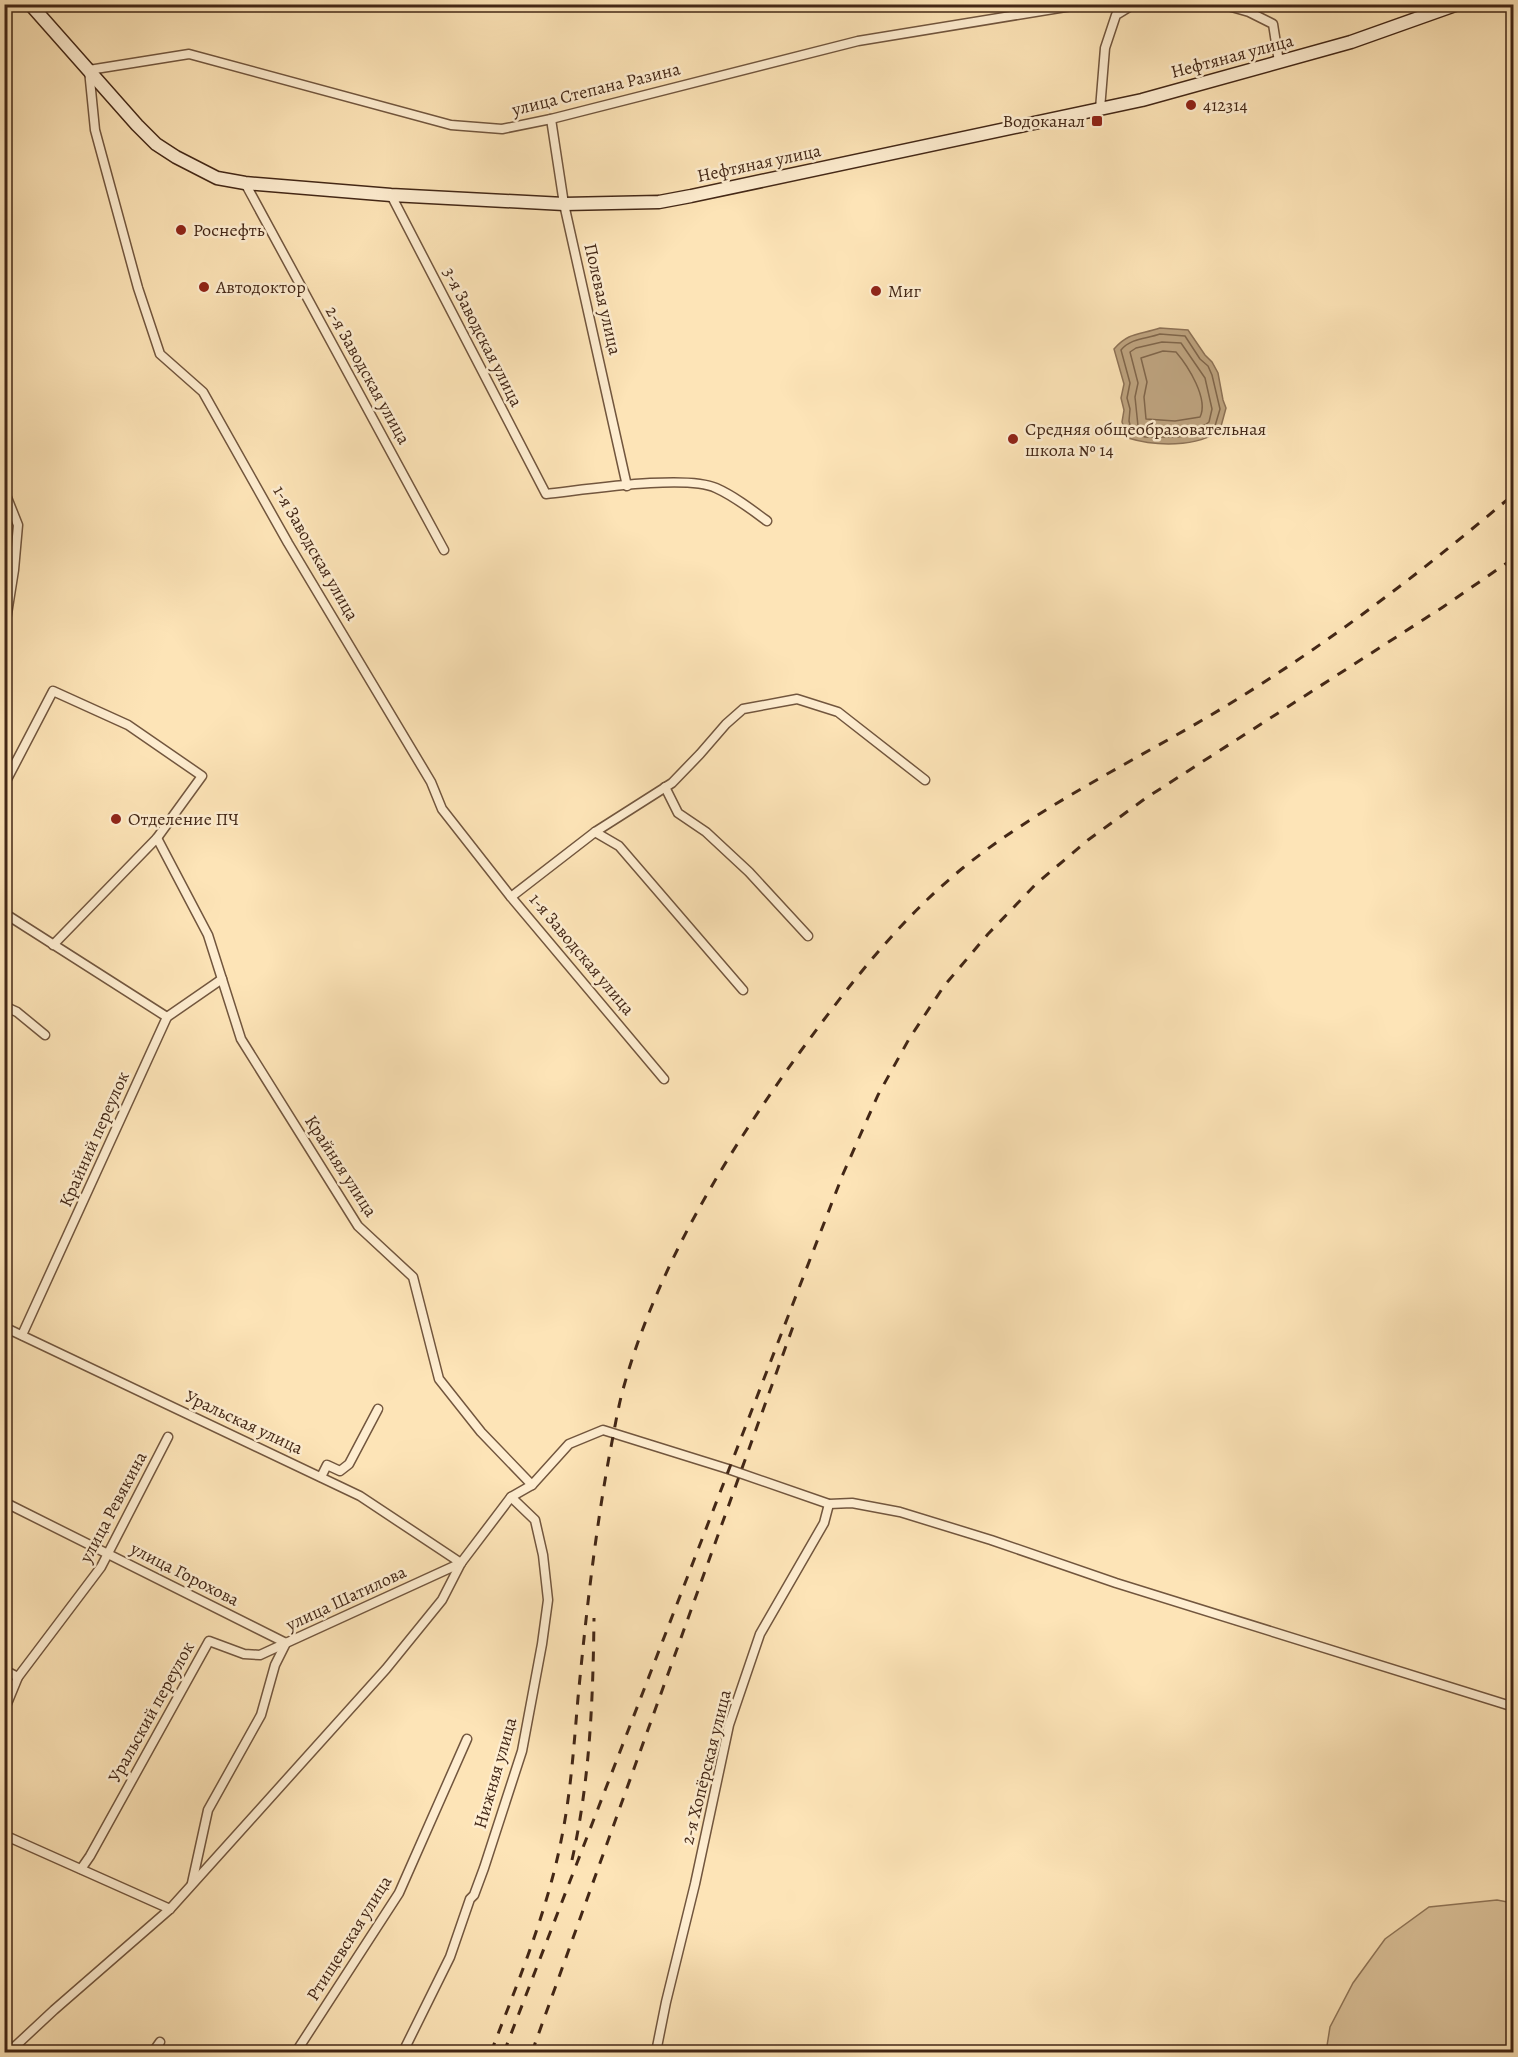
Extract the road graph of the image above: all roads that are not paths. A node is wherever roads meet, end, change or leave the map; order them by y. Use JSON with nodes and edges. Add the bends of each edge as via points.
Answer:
{"nodes":[{"id":1,"x":30,"y":4,"type":"edge"},
{"id":2,"x":1078,"y":4,"type":"edge"},
{"id":3,"x":1134,"y":4,"type":"edge"},
{"id":4,"x":1221,"y":4,"type":"edge"},
{"id":5,"x":1458,"y":4,"type":"edge"},
{"id":6,"x":1437,"y":8,"type":"edge"},
{"id":7,"x":1280,"y":62,"type":"junction"},
{"id":8,"x":89,"y":70,"type":"junction"},
{"id":9,"x":1100,"y":109,"type":"junction"},
{"id":10,"x":551,"y":119,"type":"junction"},
{"id":11,"x":245,"y":183,"type":"junction"},
{"id":12,"x":391,"y":195,"type":"junction"},
{"id":13,"x":564,"y":204,"type":"junction"},
{"id":14,"x":627,"y":486,"type":"junction"},
{"id":15,"x":4,"y":490,"type":"edge"},
{"id":16,"x":767,"y":521,"type":"dead end"},
{"id":17,"x":444,"y":550,"type":"dead end"},
{"id":18,"x":4,"y":633,"type":"edge"},
{"id":19,"x":925,"y":780,"type":"dead end"},
{"id":20,"x":4,"y":784,"type":"edge"},
{"id":21,"x":665,"y":787,"type":"junction"},
{"id":22,"x":595,"y":832,"type":"junction"},
{"id":23,"x":158,"y":838,"type":"junction"},
{"id":24,"x":511,"y":897,"type":"junction"},
{"id":25,"x":4,"y":914,"type":"edge"},
{"id":26,"x":808,"y":936,"type":"dead end"},
{"id":27,"x":53,"y":945,"type":"junction"},
{"id":28,"x":222,"y":979,"type":"junction"},
{"id":29,"x":743,"y":990,"type":"dead end"},
{"id":30,"x":4,"y":1006,"type":"edge"},
{"id":31,"x":167,"y":1017,"type":"junction"},
{"id":32,"x":45,"y":1035,"type":"dead end"},
{"id":33,"x":664,"y":1079,"type":"dead end"},
{"id":34,"x":4,"y":1327,"type":"edge"},
{"id":35,"x":22,"y":1335,"type":"junction"},
{"id":36,"x":378,"y":1409,"type":"dead end"},
{"id":37,"x":168,"y":1437,"type":"dead end"},
{"id":38,"x":321,"y":1477,"type":"junction"},
{"id":39,"x":532,"y":1485,"type":"junction"},
{"id":40,"x":511,"y":1497,"type":"junction"},
{"id":41,"x":4,"y":1502,"type":"edge"},
{"id":42,"x":829,"y":1504,"type":"junction"},
{"id":43,"x":108,"y":1554,"type":"junction"},
{"id":44,"x":461,"y":1563,"type":"junction"},
{"id":45,"x":286,"y":1643,"type":"junction"},
{"id":46,"x":4,"y":1670,"type":"edge"},
{"id":47,"x":18,"y":1677,"type":"junction"},
{"id":48,"x":1514,"y":1707,"type":"edge"},
{"id":49,"x":4,"y":1711,"type":"edge"},
{"id":50,"x":467,"y":1739,"type":"dead end"},
{"id":51,"x":4,"y":1835,"type":"edge"},
{"id":52,"x":81,"y":1869,"type":"junction"},
{"id":53,"x":192,"y":1885,"type":"junction"},
{"id":54,"x":170,"y":1909,"type":"junction"},
{"id":55,"x":160,"y":2042,"type":"dead end"},
{"id":56,"x":9,"y":2052,"type":"edge"},
{"id":57,"x":153,"y":2052,"type":"edge"},
{"id":58,"x":297,"y":2052,"type":"edge"},
{"id":59,"x":404,"y":2052,"type":"edge"},
{"id":60,"x":656,"y":2052,"type":"edge"}],
"edges":[{"from":1,"to":8,"type":"main road"},
{"from":2,"to":10,"type":"street","name":"улица Степана Разина","via":[[858,41]]},
{"from":3,"to":9,"type":"street","via":[[1116,15],[1105,48]]},
{"from":4,"to":7,"type":"street","via":[[1273,24]]},
{"from":5,"to":6,"type":"main road","name":"Нефтяная улица"},
{"from":6,"to":7,"type":"main road","name":"Нефтяная улица","via":[[1351,42]]},
{"from":7,"to":9,"type":"main road","name":"Нефтяная улица"},
{"from":8,"to":10,"type":"street","name":"улица Степана Разина","via":[[189,54],[452,126],[502,129]]},
{"from":8,"to":11,"type":"main road","name":"Нефтяная улица","via":[[156,144],[196,169]]},
{"from":8,"to":24,"type":"street","name":"1-я Заводская улица","via":[[95,130],[160,354],[203,392],[431,782],[442,809]]},
{"from":9,"to":13,"type":"main road","name":"Нефтяная улица","via":[[659,202]]},
{"from":10,"to":13,"type":"street","name":"Полевая улица"},
{"from":11,"to":12,"type":"main road","name":"Нефтяная улица"},
{"from":11,"to":17,"type":"street","name":"2-я Заводская улица"},
{"from":12,"to":13,"type":"main road","name":"Нефтяная улица"},
{"from":12,"to":14,"type":"street","name":"3-я Заводская улица","via":[[546,494]]},
{"from":13,"to":14,"type":"street","name":"Полевая улица"},
{"from":14,"to":16,"type":"street","via":[[699,483],[716,488]]},
{"from":15,"to":18,"type":"street","via":[[18,525]]},
{"from":19,"to":21,"type":"street","via":[[838,712],[797,699],[743,709]]},
{"from":20,"to":23,"type":"street","via":[[54,691],[128,725],[201,776]]},
{"from":21,"to":22,"type":"street"},
{"from":21,"to":26,"type":"street","via":[[678,813],[706,832],[749,872]]},
{"from":22,"to":24,"type":"street"},
{"from":22,"to":29,"type":"street","via":[[619,846]]},
{"from":23,"to":27,"type":"street"},
{"from":23,"to":28,"type":"street","name":"Крайняя улица","via":[[208,935]]},
{"from":24,"to":33,"type":"street","name":"1-я Заводская улица"},
{"from":25,"to":27,"type":"street"},
{"from":27,"to":31,"type":"street"},
{"from":28,"to":31,"type":"street"},
{"from":28,"to":39,"type":"street","name":"Крайняя улица","via":[[241,1039],[358,1226],[413,1277],[439,1379],[481,1432]]},
{"from":30,"to":32,"type":"street"},
{"from":31,"to":35,"type":"street","name":"Крайний переулок"},
{"from":34,"to":35,"type":"street","name":"Уральская улица"},
{"from":35,"to":38,"type":"street","name":"Уральская улица"},
{"from":36,"to":38,"type":"street","via":[[349,1464],[340,1470],[327,1465]]},
{"from":37,"to":43,"type":"street","name":"улица Ревякина"},
{"from":38,"to":44,"type":"street","name":"Уральская улица","via":[[360,1496]]},
{"from":39,"to":40,"type":"street"},
{"from":39,"to":42,"type":"street","via":[[568,1444],[603,1430]]},
{"from":40,"to":44,"type":"street","name":"улица Шатилова"},
{"from":40,"to":59,"type":"street","name":"Нижняя улица","via":[[535,1520],[548,1600],[522,1751],[450,1957]]},
{"from":41,"to":43,"type":"street","name":"улица Горохова"},
{"from":42,"to":48,"type":"street","via":[[852,1503],[900,1512]]},
{"from":42,"to":60,"type":"street","name":"2-я Хопёрская улица","via":[[825,1523],[760,1634],[729,1725]]},
{"from":43,"to":45,"type":"street","name":"улица Горохова"},
{"from":43,"to":47,"type":"street","name":"улица Ревякина"},
{"from":44,"to":45,"type":"street","name":"улица Шатилова"},
{"from":44,"to":53,"type":"street","name":"улица Шатилова","via":[[442,1600],[386,1669]]},
{"from":45,"to":52,"type":"street","name":"Уральский переулок","via":[[260,1655],[244,1654],[209,1641]]},
{"from":45,"to":53,"type":"street","name":"улица Шатилова","via":[[275,1665],[261,1714],[208,1810]]},
{"from":46,"to":47,"type":"street"},
{"from":47,"to":49,"type":"street","name":"улица Ревякина"},
{"from":50,"to":58,"type":"street","name":"Ртищевская улица","via":[[399,1893]]},
{"from":51,"to":52,"type":"street"},
{"from":52,"to":54,"type":"street"},
{"from":53,"to":54,"type":"street","name":"улица Шатилова"},
{"from":54,"to":56,"type":"street","name":"улица Шатилова"},
{"from":55,"to":57,"type":"street"}]}
